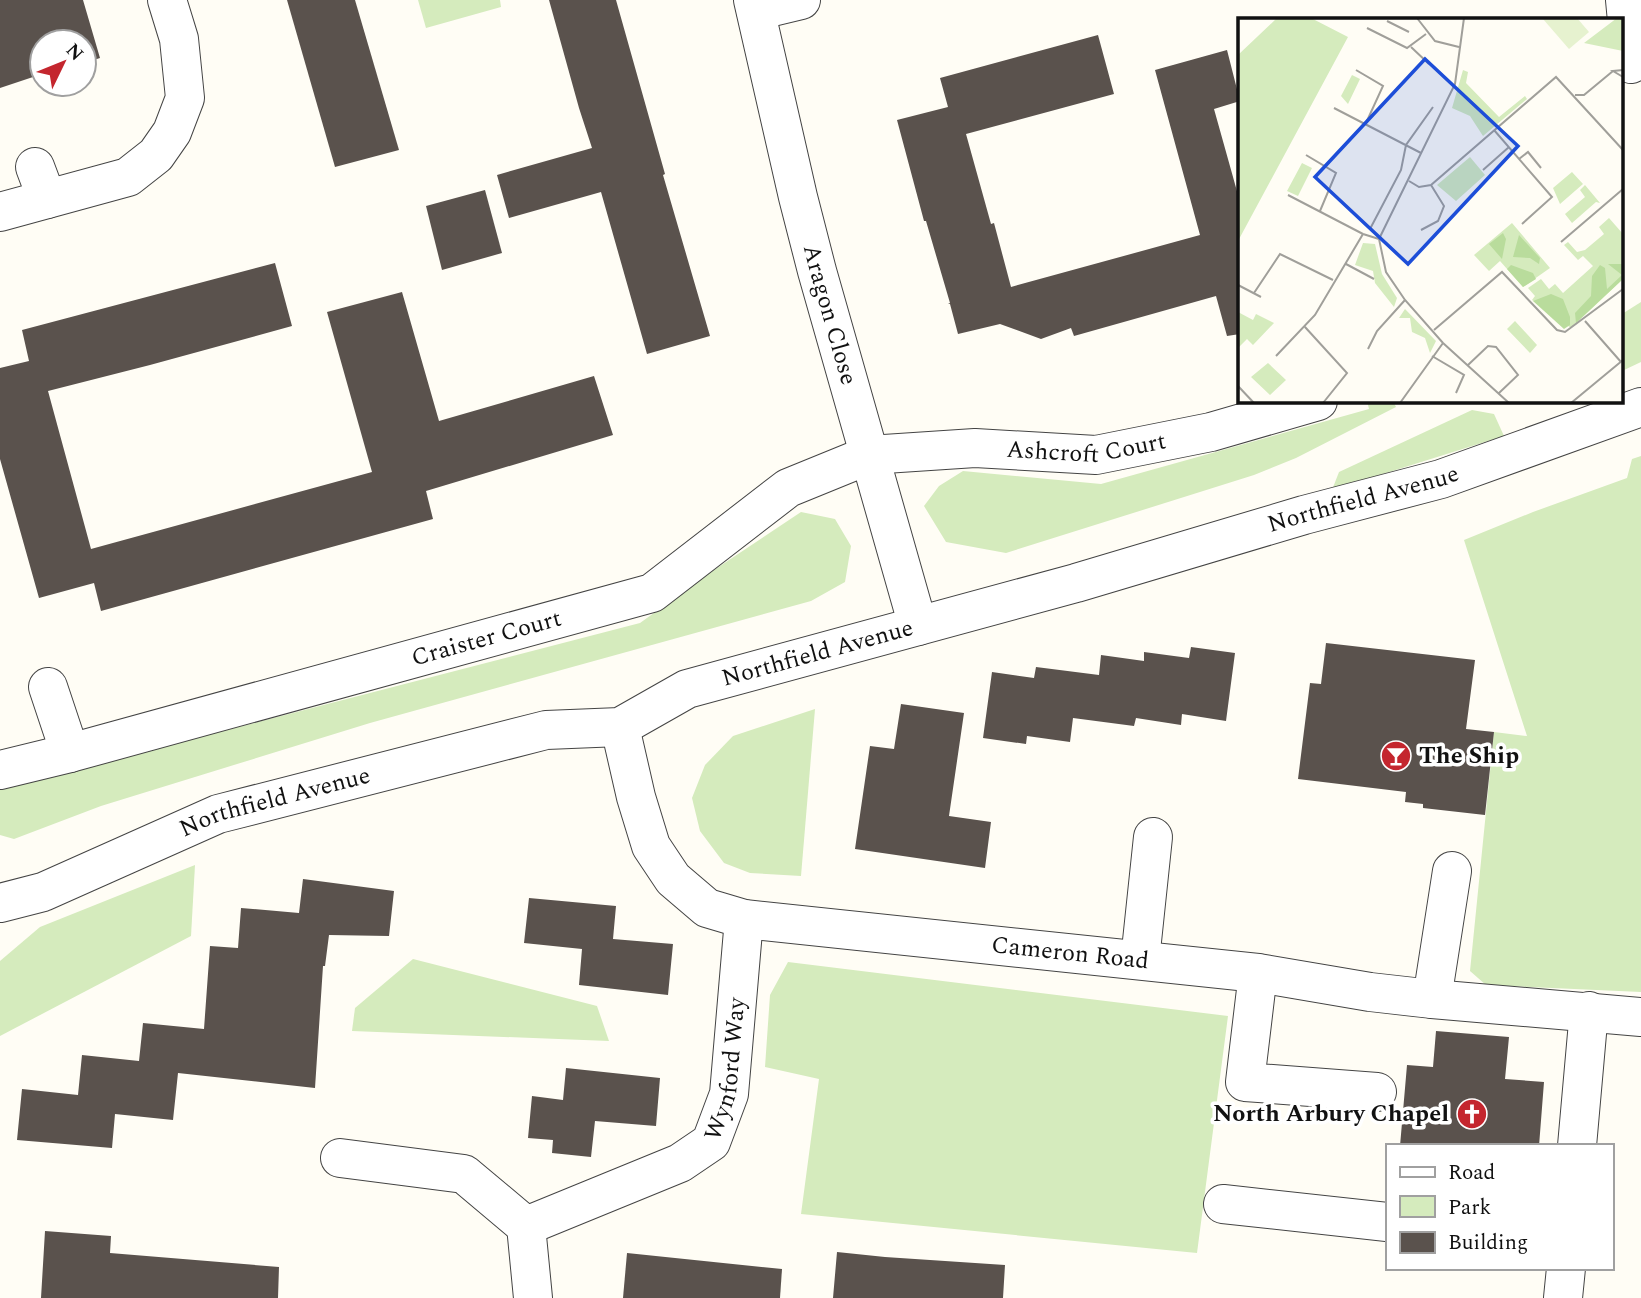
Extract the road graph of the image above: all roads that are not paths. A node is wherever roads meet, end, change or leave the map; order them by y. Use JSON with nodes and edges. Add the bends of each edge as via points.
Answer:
{"nodes":[{"id":1,"x":167,"y":0,"type":"edge"},
{"id":2,"x":801,"y":0,"type":"edge"},
{"id":3,"x":1625,"y":0,"type":"edge"},
{"id":4,"x":755,"y":6,"type":"edge"},
{"id":5,"x":1631,"y":64,"type":"dead end"},
{"id":6,"x":0,"y":212,"type":"edge"},
{"id":7,"x":1306,"y":402,"type":"edge"},
{"id":8,"x":1641,"y":407,"type":"edge"},
{"id":9,"x":869,"y":455,"type":"junction"},
{"id":10,"x":918,"y":626,"type":"junction"},
{"id":11,"x":48,"y":687,"type":"dead end"},
{"id":12,"x":620,"y":727,"type":"junction"},
{"id":13,"x":70,"y":753,"type":"junction"},
{"id":14,"x":0,"y":770,"type":"edge"},
{"id":15,"x":1153,"y":837,"type":"dead end"},
{"id":16,"x":1452,"y":871,"type":"dead end"},
{"id":17,"x":0,"y":903,"type":"edge"},
{"id":18,"x":744,"y":919,"type":"junction"},
{"id":19,"x":1140,"y":960,"type":"junction"},
{"id":20,"x":1258,"y":973,"type":"junction"},
{"id":21,"x":1432,"y":999,"type":"junction"},
{"id":22,"x":1589,"y":1012,"type":"junction"},
{"id":23,"x":1641,"y":1017,"type":"edge"},
{"id":24,"x":1377,"y":1092,"type":"dead end"},
{"id":25,"x":1577,"y":1144,"type":"edge"},
{"id":26,"x":340,"y":1158,"type":"dead end"},
{"id":27,"x":1223,"y":1204,"type":"dead end"},
{"id":28,"x":1386,"y":1222,"type":"edge"},
{"id":29,"x":526,"y":1226,"type":"junction"},
{"id":30,"x":1566,"y":1270,"type":"edge"},
{"id":31,"x":533,"y":1298,"type":"edge"},
{"id":32,"x":1563,"y":1298,"type":"edge"}],
"edges":[{"from":1,"to":6,"type":"street","via":[[179,39],[185,98],[172,132],[156,155],[128,177],[41,183]]},
{"from":2,"to":4,"type":"street"},
{"from":3,"to":5,"type":"street"},
{"from":4,"to":9,"type":"street","name":"Aragon Close","via":[[798,197]]},
{"from":7,"to":9,"type":"street","name":"Ashcroft Court","via":[[1210,432],[1096,454],[975,448]]},
{"from":8,"to":10,"type":"street","name":"Northfield Avenue","via":[[1441,479]]},
{"from":9,"to":10,"type":"street","name":"Aragon Close"},
{"from":9,"to":13,"type":"street","name":"Craister Court","via":[[788,488],[652,593]]},
{"from":10,"to":12,"type":"street","name":"Northfield Avenue","via":[[687,689]]},
{"from":11,"to":13,"type":"street"},
{"from":12,"to":17,"type":"street","name":"Northfield Avenue","via":[[546,730],[218,814],[43,892]]},
{"from":12,"to":18,"type":"street","name":"Cameron Road","via":[[651,846],[673,879],[707,908]]},
{"from":13,"to":14,"type":"street","name":"Craister Court"},
{"from":15,"to":19,"type":"street"},
{"from":16,"to":21,"type":"street"},
{"from":18,"to":19,"type":"street","name":"Cameron Road"},
{"from":18,"to":29,"type":"street","name":"Wynford Way","via":[[729,1094],[711,1142],[680,1163]]},
{"from":19,"to":20,"type":"street","name":"Cameron Road"},
{"from":20,"to":21,"type":"street","name":"Cameron Road"},
{"from":20,"to":24,"type":"street","via":[[1245,1082]]},
{"from":21,"to":22,"type":"street","name":"Cameron Road"},
{"from":22,"to":23,"type":"street","name":"Cameron Road"},
{"from":22,"to":25,"type":"street"},
{"from":26,"to":29,"type":"street","via":[[464,1174]]},
{"from":27,"to":28,"type":"street"},
{"from":29,"to":31,"type":"street"},
{"from":30,"to":32,"type":"street"}]}
